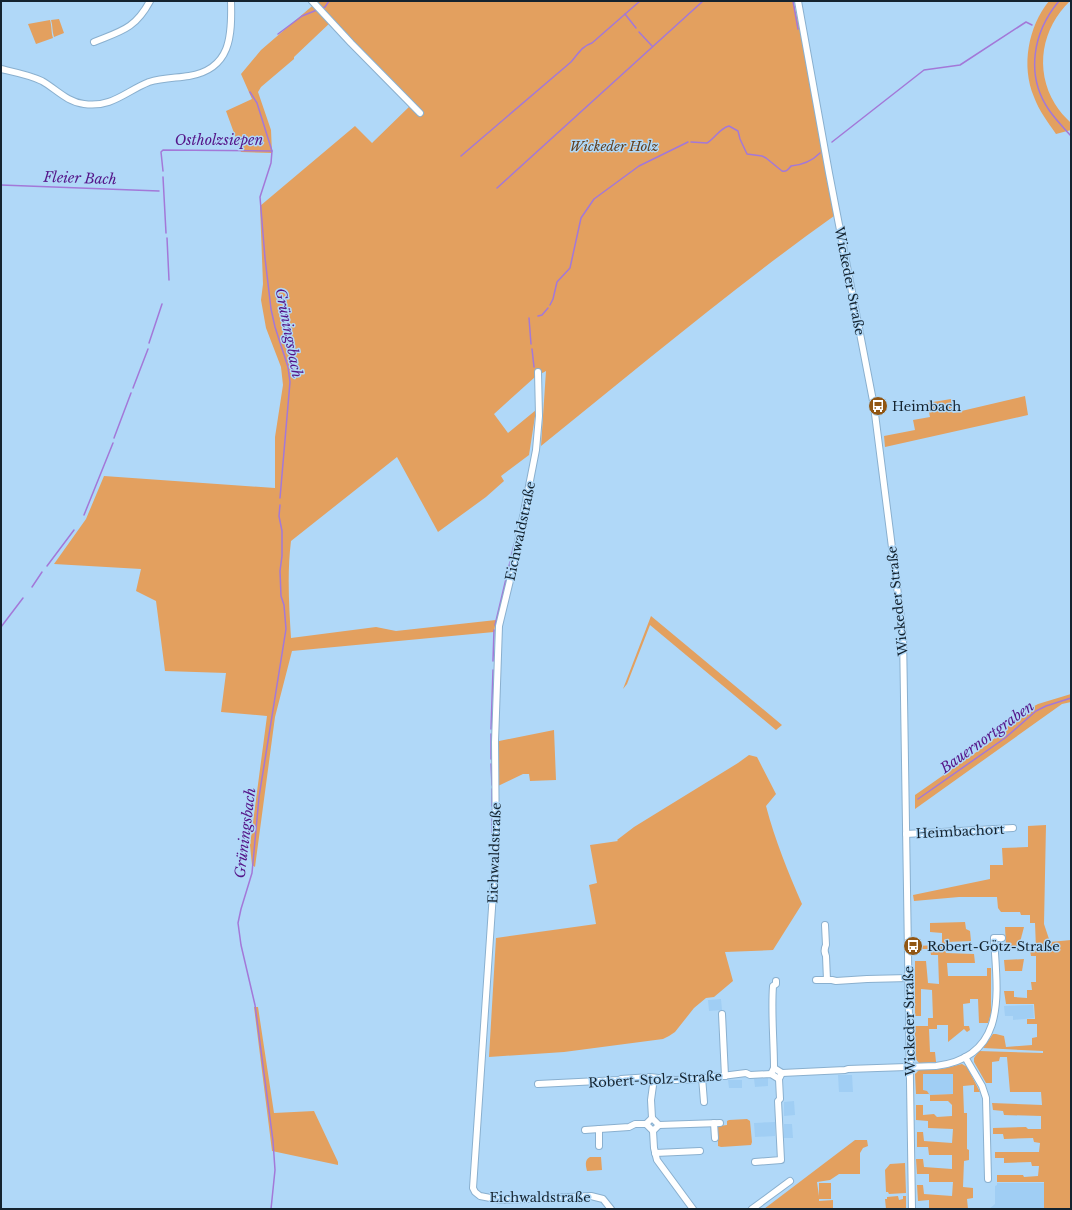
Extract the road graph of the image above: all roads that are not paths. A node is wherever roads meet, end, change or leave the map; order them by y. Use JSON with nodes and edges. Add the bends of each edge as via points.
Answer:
{"nodes":[{"id":1,"x":150,"y":1,"type":"edge"},
{"id":2,"x":231,"y":1,"type":"edge"},
{"id":3,"x":798,"y":1,"type":"edge"},
{"id":4,"x":314,"y":4,"type":"edge"},
{"id":5,"x":94,"y":42,"type":"dead end"},
{"id":6,"x":1,"y":69,"type":"edge"},
{"id":7,"x":420,"y":113,"type":"dead end"},
{"id":8,"x":538,"y":372,"type":"dead end"},
{"id":9,"x":1013,"y":828,"type":"dead end"},
{"id":10,"x":906,"y":834,"type":"junction"},
{"id":11,"x":825,"y":925,"type":"dead end"},
{"id":12,"x":1002,"y":938,"type":"dead end"},
{"id":13,"x":909,"y":978,"type":"junction"},
{"id":14,"x":816,"y":980,"type":"dead end"},
{"id":15,"x":827,"y":980,"type":"junction"},
{"id":16,"x":776,"y":981,"type":"dead end"},
{"id":17,"x":722,"y":1014,"type":"dead end"},
{"id":18,"x":965,"y":1057,"type":"junction"},
{"id":19,"x":910,"y":1067,"type":"junction"},
{"id":20,"x":772,"y":1071,"type":"junction"},
{"id":21,"x":726,"y":1076,"type":"junction"},
{"id":22,"x":780,"y":1076,"type":"junction"},
{"id":23,"x":702,"y":1077,"type":"junction"},
{"id":24,"x":654,"y":1078,"type":"junction"},
{"id":25,"x":538,"y":1084,"type":"dead end"},
{"id":26,"x":704,"y":1102,"type":"dead end"},
{"id":27,"x":652,"y":1118,"type":"junction"},
{"id":28,"x":646,"y":1124,"type":"junction"},
{"id":29,"x":659,"y":1126,"type":"junction"},
{"id":30,"x":598,"y":1129,"type":"junction"},
{"id":31,"x":585,"y":1130,"type":"dead end"},
{"id":32,"x":654,"y":1131,"type":"junction"},
{"id":33,"x":715,"y":1138,"type":"dead end"},
{"id":34,"x":599,"y":1146,"type":"dead end"},
{"id":35,"x":700,"y":1151,"type":"dead end"},
{"id":36,"x":655,"y":1153,"type":"junction"},
{"id":37,"x":755,"y":1162,"type":"dead end"},
{"id":38,"x":988,"y":1179,"type":"dead end"},
{"id":39,"x":790,"y":1180,"type":"dead end"},
{"id":40,"x":612,"y":1209,"type":"edge"},
{"id":41,"x":693,"y":1209,"type":"edge"},
{"id":42,"x":752,"y":1209,"type":"edge"},
{"id":43,"x":912,"y":1209,"type":"edge"}],
"edges":[{"from":1,"to":5,"type":"street","via":[[140,17],[131,25]]},
{"from":2,"to":6,"type":"street","via":[[228,47],[212,67],[192,76],[152,81],[110,102],[84,104],[74,101],[42,81]]},
{"from":3,"to":10,"type":"street","name":"Wickeder Straße","via":[[869,378],[883,471],[903,634]]},
{"from":4,"to":7,"type":"street"},
{"from":8,"to":40,"type":"street","name":"Eichwaldstraße","via":[[539,416],[536,450],[499,626],[495,742],[496,849],[473,1188],[480,1196],[501,1200],[591,1196],[603,1199]]},
{"from":9,"to":10,"type":"street","name":"Heimbachort"},
{"from":10,"to":13,"type":"street","name":"Wickeder Straße"},
{"from":11,"to":15,"type":"street"},
{"from":12,"to":18,"type":"street","via":[[994,938],[996,1002],[993,1022],[984,1040]]},
{"from":13,"to":15,"type":"street"},
{"from":13,"to":19,"type":"street","name":"Wickeder Straße"},
{"from":14,"to":15,"type":"street"},
{"from":16,"to":20,"type":"street","via":[[773,986],[772,1004]]},
{"from":17,"to":21,"type":"street"},
{"from":18,"to":19,"type":"street","via":[[945,1065]]},
{"from":18,"to":38,"type":"street","via":[[986,1098]]},
{"from":19,"to":22,"type":"street","via":[[848,1069]]},
{"from":19,"to":43,"type":"street","name":"Wickeder Straße"},
{"from":20,"to":21,"type":"street","name":"Robert-Stolz-Straße","via":[[750,1075],[746,1072],[735,1073]]},
{"from":20,"to":22,"type":"street"},
{"from":21,"to":23,"type":"street","name":"Robert-Stolz-Straße"},
{"from":22,"to":37,"type":"street","via":[[778,1102],[781,1160]]},
{"from":23,"to":24,"type":"street","name":"Robert-Stolz-Straße","via":[[675,1080]]},
{"from":23,"to":26,"type":"street"},
{"from":24,"to":25,"type":"street","name":"Robert-Stolz-Straße"},
{"from":24,"to":27,"type":"street"},
{"from":27,"to":28,"type":"street"},
{"from":27,"to":29,"type":"street"},
{"from":28,"to":30,"type":"street"},
{"from":28,"to":32,"type":"street"},
{"from":29,"to":32,"type":"street"},
{"from":29,"to":33,"type":"street","via":[[717,1123]]},
{"from":30,"to":31,"type":"street"},
{"from":30,"to":34,"type":"street"},
{"from":32,"to":36,"type":"street"},
{"from":35,"to":36,"type":"street"},
{"from":36,"to":41,"type":"street","via":[[657,1160]]},
{"from":39,"to":42,"type":"street"}]}
